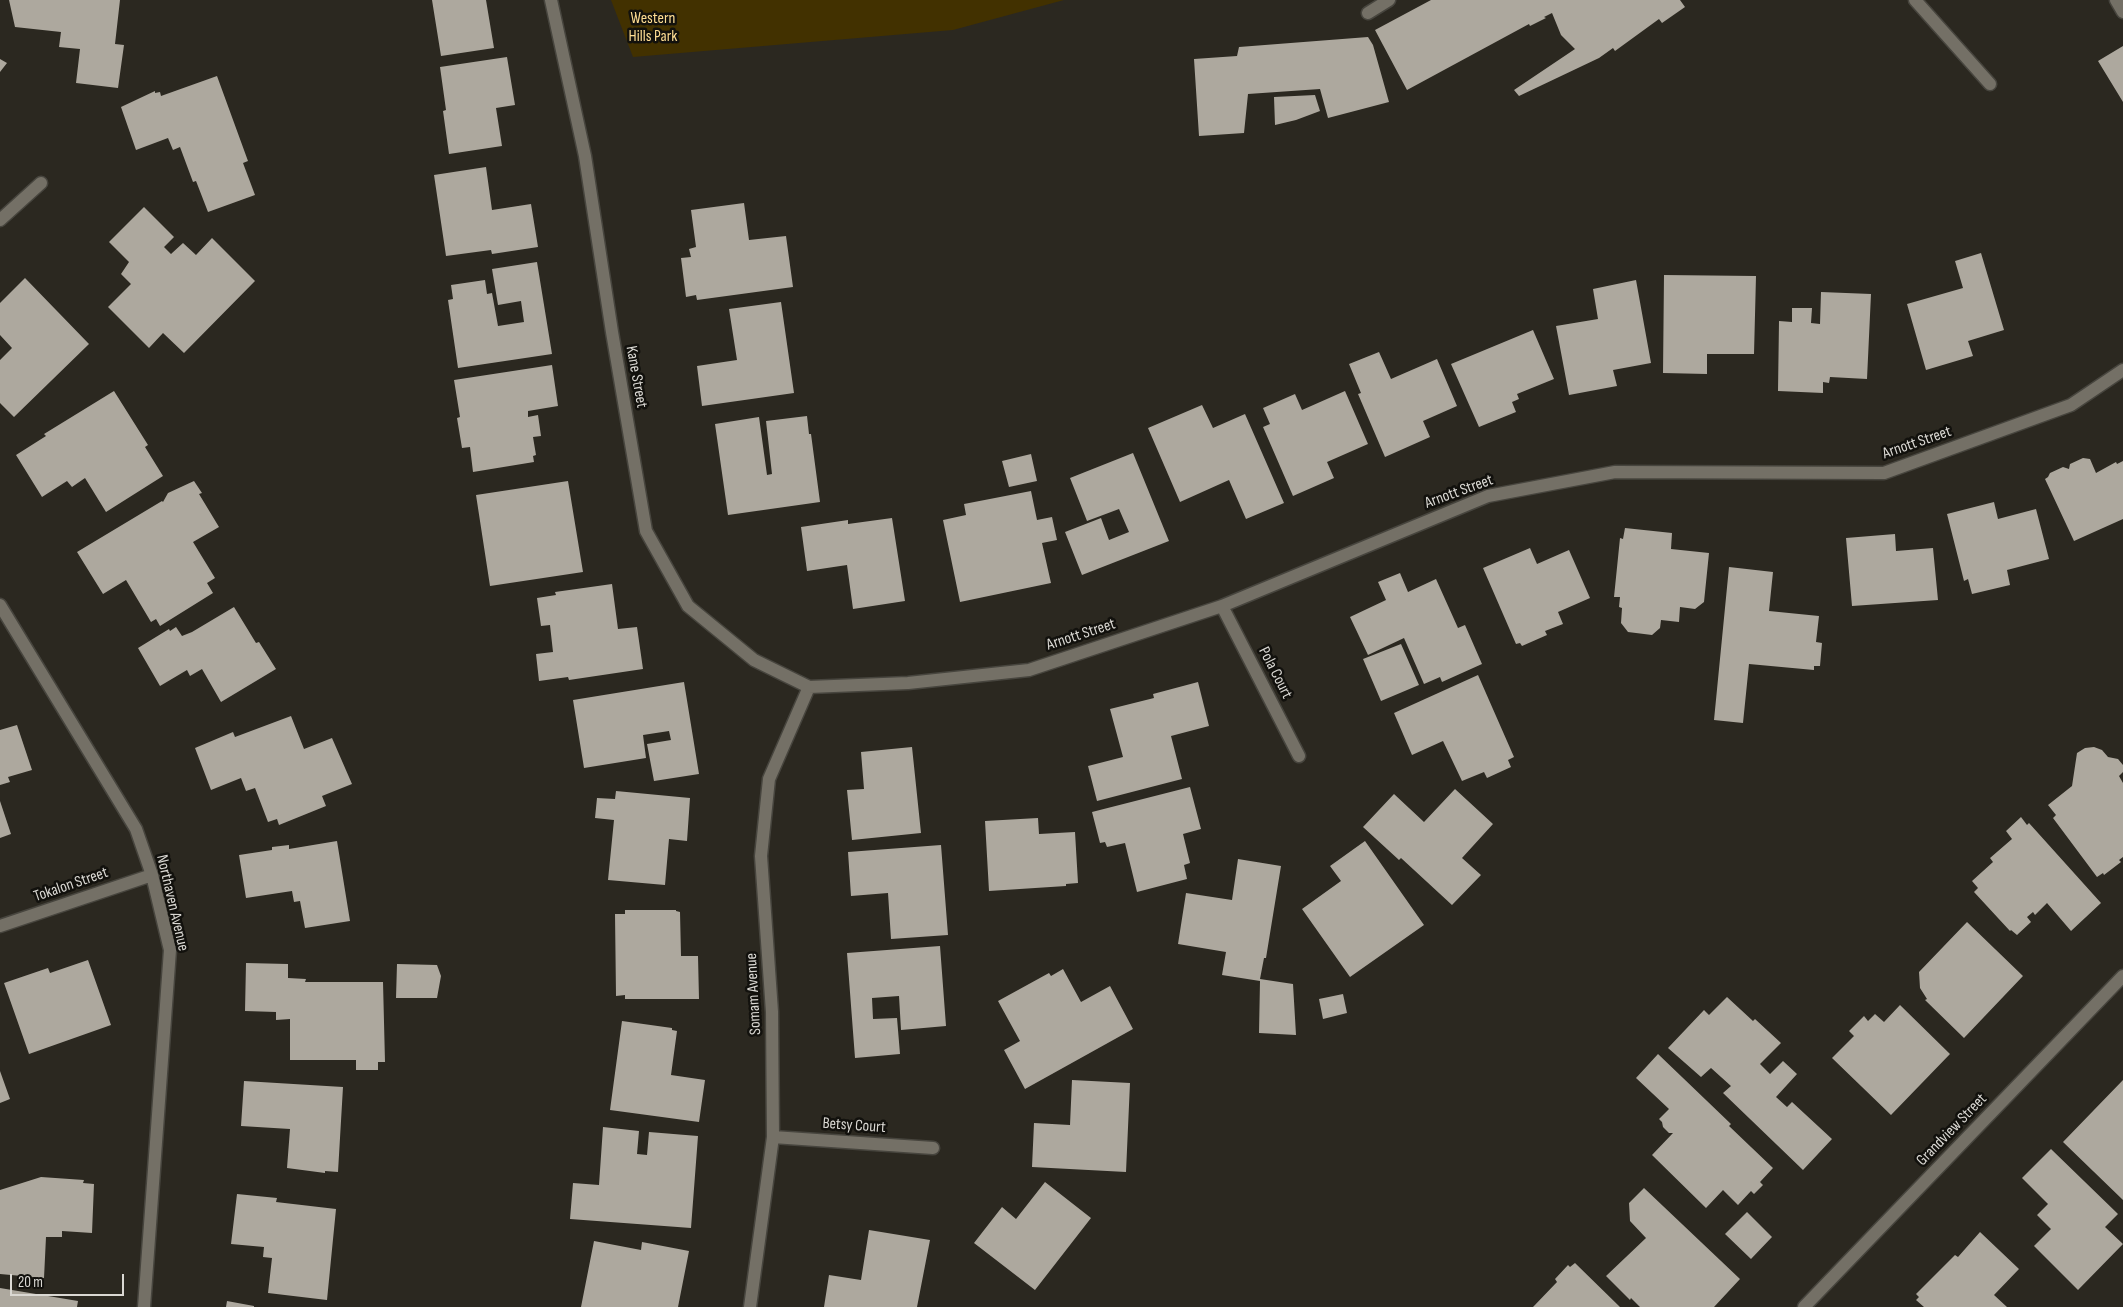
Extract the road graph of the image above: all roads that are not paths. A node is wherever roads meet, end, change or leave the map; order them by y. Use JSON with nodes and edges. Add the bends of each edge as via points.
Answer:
{"nodes":[{"id":1,"x":551,"y":0,"type":"edge"},
{"id":2,"x":1389,"y":0,"type":"edge"},
{"id":3,"x":1915,"y":0,"type":"edge"},
{"id":4,"x":2116,"y":0,"type":"edge"},
{"id":5,"x":2123,"y":12,"type":"edge"},
{"id":6,"x":1368,"y":13,"type":"dead end"},
{"id":7,"x":1990,"y":84,"type":"dead end"},
{"id":8,"x":41,"y":183,"type":"dead end"},
{"id":9,"x":0,"y":220,"type":"edge"},
{"id":10,"x":2123,"y":370,"type":"edge"},
{"id":11,"x":0,"y":605,"type":"edge"},
{"id":12,"x":1222,"y":606,"type":"junction"},
{"id":13,"x":809,"y":687,"type":"junction"},
{"id":14,"x":1299,"y":756,"type":"dead end"},
{"id":15,"x":152,"y":874,"type":"junction"},
{"id":16,"x":0,"y":926,"type":"edge"},
{"id":17,"x":2123,"y":976,"type":"edge"},
{"id":18,"x":773,"y":1137,"type":"junction"},
{"id":19,"x":933,"y":1148,"type":"dead end"},
{"id":20,"x":144,"y":1307,"type":"edge"},
{"id":21,"x":750,"y":1307,"type":"edge"},
{"id":22,"x":1804,"y":1307,"type":"edge"}],
"edges":[{"from":1,"to":13,"type":"street","name":"Kane Street","via":[[585,156],[646,531],[688,606],[754,660]]},
{"from":2,"to":6,"type":"street"},
{"from":3,"to":7,"type":"street"},
{"from":4,"to":5,"type":"street"},
{"from":8,"to":9,"type":"street"},
{"from":10,"to":12,"type":"street","name":"Arnott Street","via":[[2071,405],[1884,473],[1615,472],[1488,496]]},
{"from":11,"to":15,"type":"street","name":"Northaven Avenue","via":[[136,828]]},
{"from":12,"to":13,"type":"street","name":"Arnott Street","via":[[1029,670],[908,683]]},
{"from":12,"to":14,"type":"street","name":"Pola Court"},
{"from":13,"to":18,"type":"street","name":"Somam Avenue","via":[[769,780],[761,856],[772,1012]]},
{"from":15,"to":16,"type":"street","name":"Tokalon Street"},
{"from":15,"to":20,"type":"street","name":"Northaven Avenue","via":[[170,950]]},
{"from":17,"to":22,"type":"street","name":"Grandview Street"},
{"from":18,"to":19,"type":"street","name":"Betsy Court"},
{"from":18,"to":21,"type":"street","name":"Somam Avenue"}]}
